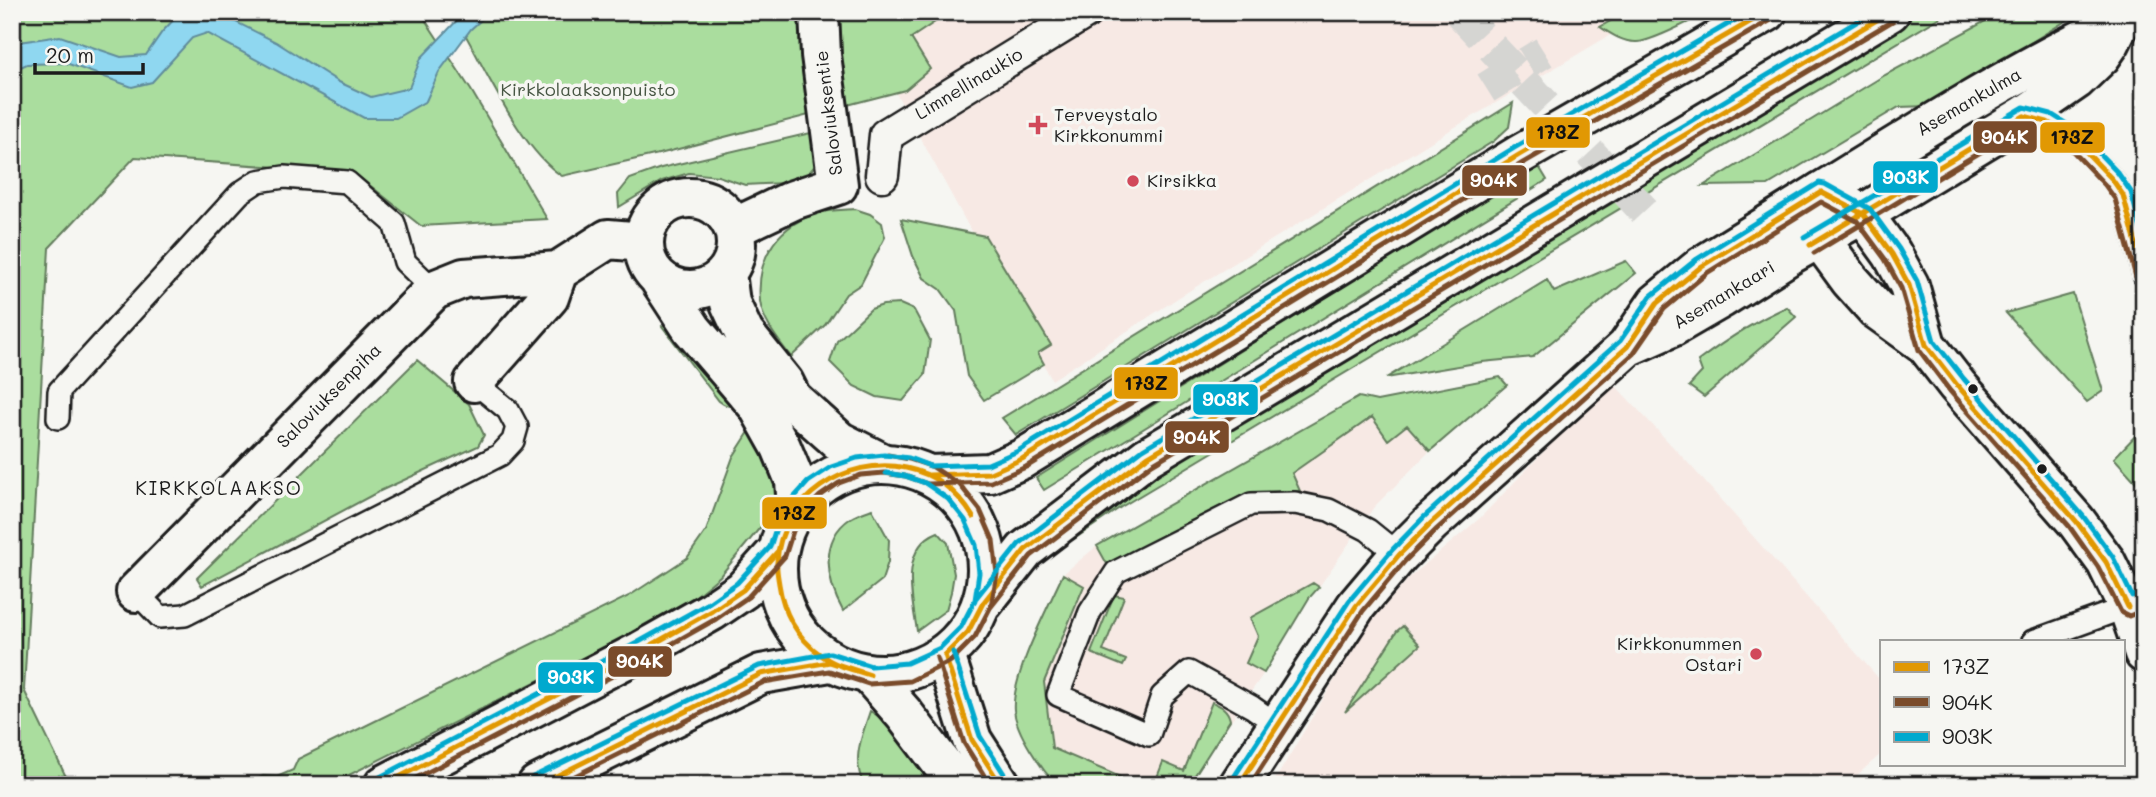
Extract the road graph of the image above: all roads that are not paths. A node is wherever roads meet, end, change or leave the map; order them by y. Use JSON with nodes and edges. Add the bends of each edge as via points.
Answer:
{"nodes":[{"id":1,"x":819,"y":12,"type":"edge"},
{"id":2,"x":1086,"y":12,"type":"edge"},
{"id":3,"x":1767,"y":12,"type":"edge"},
{"id":4,"x":1890,"y":12,"type":"edge"},
{"id":5,"x":2122,"y":16,"type":"edge"},
{"id":6,"x":2024,"y":116,"type":"junction"},
{"id":7,"x":882,"y":175,"type":"dead end"},
{"id":8,"x":1821,"y":192,"type":"junction"},
{"id":9,"x":1863,"y":214,"type":"junction"},
{"id":10,"x":734,"y":228,"type":"junction"},
{"id":11,"x":1820,"y":239,"type":"junction"},
{"id":12,"x":644,"y":242,"type":"junction"},
{"id":13,"x":558,"y":271,"type":"junction"},
{"id":14,"x":726,"y":274,"type":"junction"},
{"id":15,"x":2144,"y":275,"type":"edge"},
{"id":16,"x":660,"y":280,"type":"junction"},
{"id":17,"x":434,"y":290,"type":"junction"},
{"id":18,"x":1926,"y":345,"type":"junction"},
{"id":19,"x":1627,"y":346,"type":"junction"},
{"id":20,"x":474,"y":382,"type":"joint"},
{"id":21,"x":58,"y":418,"type":"dead end"},
{"id":22,"x":884,"y":464,"type":"junction"},
{"id":23,"x":929,"y":475,"type":"junction"},
{"id":24,"x":797,"y":507,"type":"junction"},
{"id":25,"x":778,"y":551,"type":"junction"},
{"id":26,"x":1399,"y":555,"type":"junction"},
{"id":27,"x":136,"y":592,"type":"joint"},
{"id":28,"x":983,"y":603,"type":"junction"},
{"id":29,"x":2136,"y":604,"type":"edge"},
{"id":30,"x":2036,"y":640,"type":"edge"},
{"id":31,"x":2144,"y":653,"type":"edge"},
{"id":32,"x":945,"y":655,"type":"junction"},
{"id":33,"x":830,"y":662,"type":"junction"},
{"id":34,"x":870,"y":675,"type":"junction"},
{"id":35,"x":1279,"y":726,"type":"junction"},
{"id":36,"x":384,"y":785,"type":"edge"},
{"id":37,"x":537,"y":785,"type":"edge"},
{"id":38,"x":958,"y":785,"type":"edge"},
{"id":39,"x":1001,"y":785,"type":"edge"},
{"id":40,"x":1240,"y":785,"type":"edge"}],
"edges":[{"from":1,"to":10,"type":"street","name":"Saloviuksentie","via":[[838,186],[793,200]]},
{"from":2,"to":7,"type":"street","name":"Limnellinaukio","via":[[886,135]]},
{"from":3,"to":23,"type":"street","via":[[1519,155],[1022,459],[990,473]]},
{"from":4,"to":28,"type":"street","via":[[1147,457],[1025,550]]},
{"from":5,"to":6,"type":"street","name":"Asemankulma","via":[[2101,56],[2076,80]]},
{"from":5,"to":8,"type":"street","name":"Asemankulma","via":[[1951,110]]},
{"from":6,"to":9,"type":"street","name":"Asemankulma"},
{"from":6,"to":15,"type":"lane","via":[[2047,122],[2073,138],[2112,179],[2123,195]]},
{"from":8,"to":9,"type":"street"},
{"from":8,"to":11,"type":"street"},
{"from":8,"to":19,"type":"street","name":"Asemankaari","via":[[1702,266],[1657,303]]},
{"from":9,"to":11,"type":"street","name":"Asemankaari"},
{"from":9,"to":18,"type":"street","via":[[1909,285]]},
{"from":10,"to":12,"type":"street","via":[[714,204],[683,198],[655,214]]},
{"from":10,"to":14,"type":"street","via":[[737,244]]},
{"from":11,"to":18,"type":"street","via":[[1876,309]]},
{"from":11,"to":19,"type":"street","name":"Asemankaari","via":[[1672,327]]},
{"from":12,"to":13,"type":"street","name":"Saloviuksenpiha","via":[[608,239]]},
{"from":12,"to":16,"type":"street","via":[[645,256]]},
{"from":13,"to":17,"type":"street","name":"Saloviuksenpiha","via":[[464,278]]},
{"from":13,"to":20,"type":"street","via":[[549,297]]},
{"from":14,"to":16,"type":"street","via":[[716,283],[687,291]]},
{"from":14,"to":22,"type":"street","via":[[730,303],[744,333],[792,398],[839,442]]},
{"from":16,"to":24,"type":"street","via":[[692,329],[758,406],[781,447],[794,481]]},
{"from":17,"to":21,"type":"lane","via":[[405,262],[394,223],[347,182],[284,177],[258,181],[240,194],[59,391]]},
{"from":17,"to":27,"type":"street","name":"Saloviuksenpiha"},
{"from":18,"to":29,"type":"street","via":[[2077,521]]},
{"from":19,"to":26,"type":"street","name":"Asemankaari"},
{"from":20,"to":27,"type":"lane","via":[[508,410],[517,428],[513,441],[500,455],[185,615],[160,617]]},
{"from":22,"to":23,"type":"street"},
{"from":22,"to":24,"type":"street","via":[[859,466],[835,475]]},
{"from":23,"to":28,"type":"street","via":[[954,492],[985,543],[988,573]]},
{"from":24,"to":25,"type":"street"},
{"from":25,"to":33,"type":"street","via":[[777,584],[786,615],[804,642]]},
{"from":25,"to":36,"type":"street","via":[[743,590],[712,611]]},
{"from":26,"to":35,"type":"street","name":"Asemankaari","via":[[1356,606]]},
{"from":26,"to":35,"type":"lane","via":[[1368,530],[1329,510],[1294,503],[1251,504],[1116,572],[1090,612],[1058,695],[1149,735],[1162,696],[1189,672]]},
{"from":28,"to":32,"type":"street","via":[[968,632]]},
{"from":29,"to":30,"type":"lane"},
{"from":29,"to":31,"type":"street"},
{"from":32,"to":34,"type":"street","via":[[909,672]]},
{"from":32,"to":39,"type":"street","via":[[972,740]]},
{"from":33,"to":34,"type":"street"},
{"from":33,"to":37,"type":"street","via":[[761,674]]},
{"from":34,"to":38,"type":"street"},
{"from":35,"to":40,"type":"street","name":"Asemankaari"}]}
